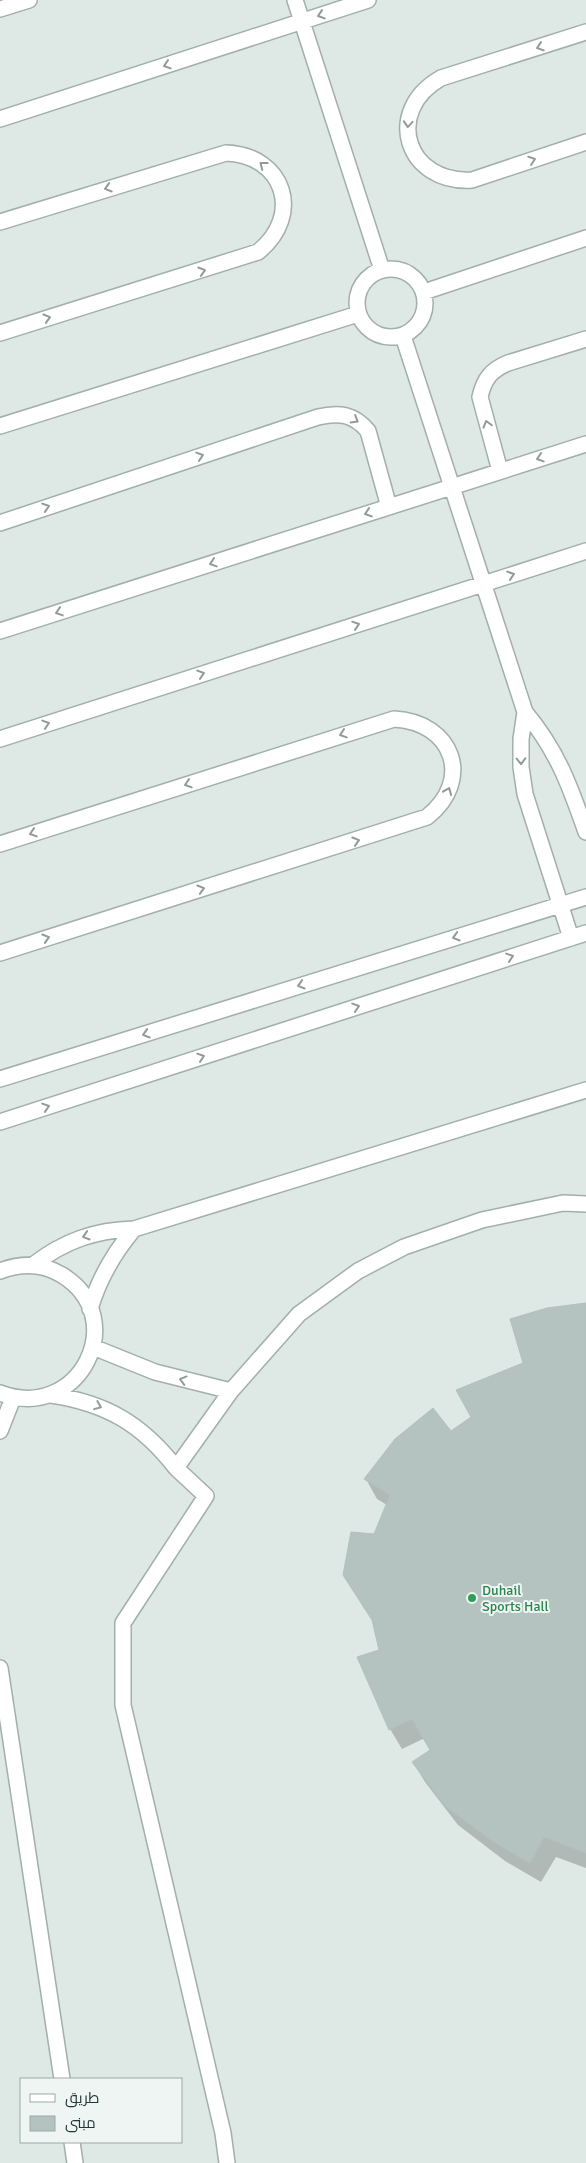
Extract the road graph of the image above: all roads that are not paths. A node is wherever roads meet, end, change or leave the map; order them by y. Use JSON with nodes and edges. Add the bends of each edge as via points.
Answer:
{"nodes":[{"id":1,"x":29,"y":0,"type":"edge"},
{"id":2,"x":294,"y":0,"type":"edge"},
{"id":3,"x":368,"y":0,"type":"edge"},
{"id":4,"x":0,"y":9,"type":"edge"},
{"id":5,"x":302,"y":22,"type":"junction"},
{"id":6,"x":586,"y":32,"type":"edge"},
{"id":7,"x":0,"y":119,"type":"edge"},
{"id":8,"x":586,"y":142,"type":"edge"},
{"id":9,"x":0,"y":222,"type":"edge"},
{"id":10,"x":586,"y":238,"type":"edge"},
{"id":11,"x":382,"y":270,"type":"junction"},
{"id":12,"x":424,"y":292,"type":"junction"},
{"id":13,"x":358,"y":314,"type":"junction"},
{"id":14,"x":0,"y":333,"type":"edge"},
{"id":15,"x":404,"y":336,"type":"junction"},
{"id":16,"x":586,"y":339,"type":"edge"},
{"id":17,"x":0,"y":426,"type":"edge"},
{"id":18,"x":586,"y":444,"type":"edge"},
{"id":19,"x":500,"y":471,"type":"junction"},
{"id":20,"x":452,"y":487,"type":"junction"},
{"id":21,"x":389,"y":506,"type":"junction"},
{"id":22,"x":0,"y":523,"type":"edge"},
{"id":23,"x":586,"y":551,"type":"edge"},
{"id":24,"x":484,"y":583,"type":"junction"},
{"id":25,"x":0,"y":631,"type":"edge"},
{"id":26,"x":525,"y":712,"type":"junction"},
{"id":27,"x":0,"y":739,"type":"edge"},
{"id":28,"x":586,"y":832,"type":"edge"},
{"id":29,"x":0,"y":844,"type":"edge"},
{"id":30,"x":586,"y":897,"type":"edge"},
{"id":31,"x":560,"y":905,"type":"junction"},
{"id":32,"x":586,"y":933,"type":"edge"},
{"id":33,"x":571,"y":938,"type":"junction"},
{"id":34,"x":0,"y":953,"type":"edge"},
{"id":35,"x":0,"y":1079,"type":"edge"},
{"id":36,"x":586,"y":1090,"type":"edge"},
{"id":37,"x":0,"y":1122,"type":"edge"},
{"id":38,"x":586,"y":1204,"type":"edge"},
{"id":39,"x":134,"y":1230,"type":"junction"},
{"id":40,"x":33,"y":1265,"type":"junction"},
{"id":41,"x":0,"y":1271,"type":"edge"},
{"id":42,"x":90,"y":1309,"type":"junction"},
{"id":43,"x":93,"y":1347,"type":"junction"},
{"id":44,"x":231,"y":1391,"type":"junction"},
{"id":45,"x":6,"y":1395,"type":"edge"},
{"id":46,"x":51,"y":1395,"type":"junction"},
{"id":47,"x":0,"y":1431,"type":"edge"},
{"id":48,"x":176,"y":1468,"type":"junction"},
{"id":49,"x":0,"y":1668,"type":"edge"},
{"id":50,"x":62,"y":2078,"type":"edge"},
{"id":51,"x":72,"y":2143,"type":"edge"},
{"id":52,"x":75,"y":2163,"type":"edge"},
{"id":53,"x":226,"y":2163,"type":"edge"}],
"edges":[{"from":1,"to":4,"type":"lane"},
{"from":2,"to":5,"type":"lane"},
{"from":3,"to":5,"type":"lane","one_way":true},
{"from":5,"to":7,"type":"lane","one_way":true},
{"from":5,"to":11,"type":"lane"},
{"from":6,"to":8,"type":"lane","one_way":true,"via":[[441,78],[417,98],[407,127],[409,143],[416,157],[440,177],[456,181],[472,180]]},
{"from":14,"to":9,"type":"lane","one_way":true,"via":[[258,252],[278,230],[284,202],[281,189],[265,165],[240,154],[226,153]]},
{"from":10,"to":12,"type":"lane"},
{"from":11,"to":12,"type":"lane","via":[[395,269],[407,273],[418,281]]},
{"from":11,"to":13,"type":"lane","via":[[369,276],[360,287],[356,300]]},
{"from":12,"to":15,"type":"lane","via":[[423,318]]},
{"from":13,"to":15,"type":"lane","via":[[376,335]]},
{"from":13,"to":17,"type":"lane"},
{"from":15,"to":20,"type":"lane"},
{"from":19,"to":16,"type":"lane","one_way":true,"via":[[480,397],[488,375],[508,363]]},
{"from":18,"to":19,"type":"lane","one_way":true},
{"from":19,"to":20,"type":"lane"},
{"from":20,"to":21,"type":"lane"},
{"from":20,"to":24,"type":"lane"},
{"from":22,"to":21,"type":"lane","one_way":true,"via":[[309,420],[340,414],[356,419],[368,431]]},
{"from":21,"to":25,"type":"lane","one_way":true},
{"from":24,"to":23,"type":"lane","one_way":true},
{"from":24,"to":26,"type":"lane"},
{"from":27,"to":24,"type":"lane","one_way":true},
{"from":26,"to":28,"type":"lane","via":[[556,756]]},
{"from":26,"to":31,"type":"lane","one_way":true,"via":[[521,739],[525,794]]},
{"from":34,"to":29,"type":"lane","one_way":true,"via":[[427,817],[447,796],[453,768],[443,741],[434,731],[422,723],[394,718]]},
{"from":30,"to":31,"type":"lane"},
{"from":31,"to":33,"type":"lane"},
{"from":31,"to":35,"type":"lane","one_way":true},
{"from":32,"to":33,"type":"lane"},
{"from":37,"to":33,"type":"lane","one_way":true},
{"from":36,"to":39,"type":"lane"},
{"from":38,"to":44,"type":"lane","via":[[563,1203],[482,1220],[404,1247],[358,1271],[299,1314]]},
{"from":39,"to":40,"type":"lane","one_way":true,"via":[[87,1235],[68,1242]]},
{"from":39,"to":42,"type":"lane","via":[[104,1271]]},
{"from":40,"to":41,"type":"lane","via":[[12,1266]]},
{"from":40,"to":42,"type":"lane","via":[[53,1270],[70,1280]]},
{"from":42,"to":43,"type":"lane","via":[[94,1326]]},
{"from":44,"to":43,"type":"lane","one_way":true,"via":[[156,1372]]},
{"from":43,"to":46,"type":"lane","via":[[74,1381]]},
{"from":44,"to":48,"type":"lane"},
{"from":45,"to":46,"type":"lane","via":[[29,1399]]},
{"from":45,"to":47,"type":"lane"},
{"from":46,"to":48,"type":"lane","one_way":true,"via":[[75,1398],[118,1415],[140,1429]]},
{"from":48,"to":53,"type":"lane","via":[[206,1496],[123,1623],[123,1705],[222,2133]]},
{"from":49,"to":50,"type":"lane"},
{"from":51,"to":52,"type":"lane"}]}
